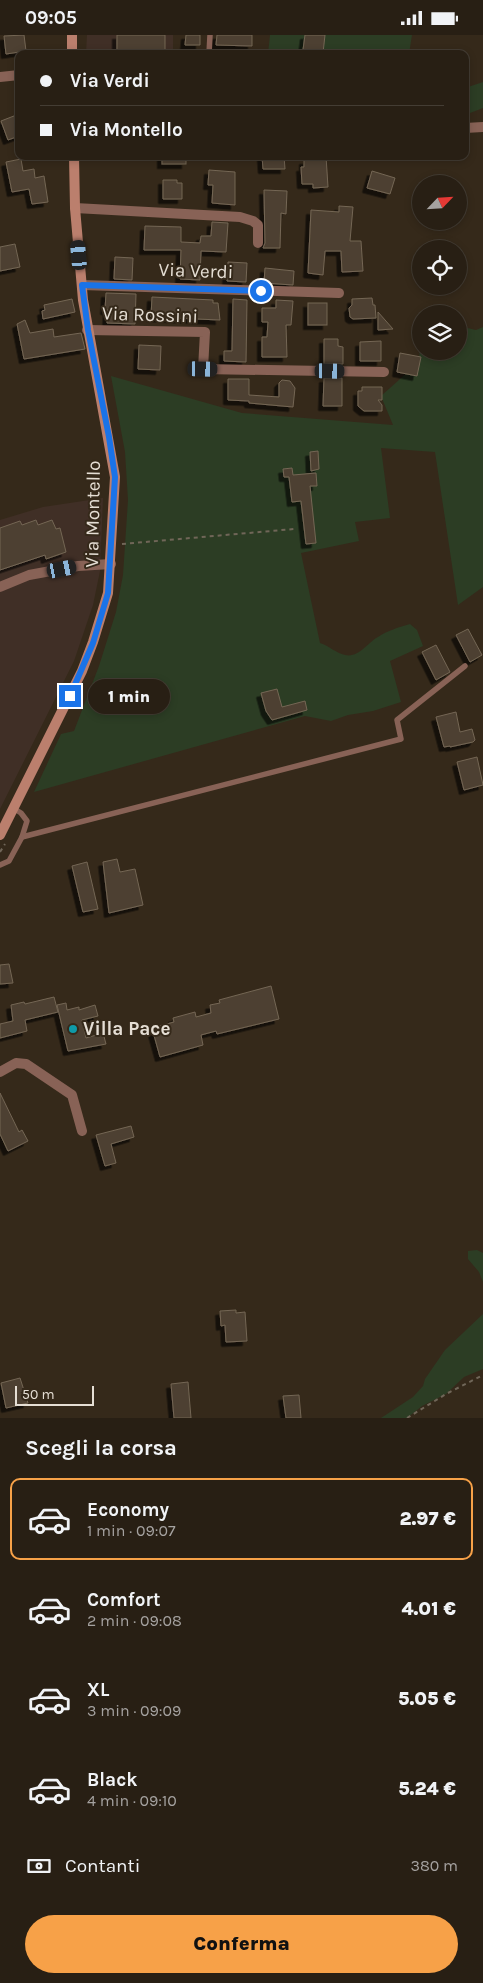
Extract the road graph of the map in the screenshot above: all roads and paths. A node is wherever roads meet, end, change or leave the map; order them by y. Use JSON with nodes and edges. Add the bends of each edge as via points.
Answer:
{"nodes":[{"id":1,"x":72,"y":35,"type":"edge"},
{"id":2,"x":210,"y":35,"type":"edge"},
{"id":3,"x":72,"y":50,"type":"edge"},
{"id":4,"x":209,"y":50,"type":"edge"},
{"id":5,"x":15,"y":75,"type":"edge"},
{"id":6,"x":0,"y":77,"type":"edge"},
{"id":7,"x":483,"y":127,"type":"edge"},
{"id":8,"x":469,"y":128,"type":"edge"},
{"id":9,"x":74,"y":160,"type":"edge"},
{"id":10,"x":76,"y":208,"type":"junction"},
{"id":11,"x":258,"y":243,"type":"dead end"},
{"id":12,"x":82,"y":285,"type":"junction"},
{"id":13,"x":339,"y":293,"type":"dead end"},
{"id":14,"x":88,"y":330,"type":"junction"},
{"id":15,"x":384,"y":372,"type":"dead end"},
{"id":16,"x":294,"y":529,"type":"dead end"},
{"id":17,"x":112,"y":545,"type":"junction"},
{"id":18,"x":111,"y":564,"type":"junction"},
{"id":19,"x":0,"y":587,"type":"edge"},
{"id":20,"x":466,"y":667,"type":"dead end"},
{"id":21,"x":13,"y":808,"type":"junction"},
{"id":22,"x":4,"y":836,"type":"edge"},
{"id":23,"x":22,"y":837,"type":"junction"},
{"id":24,"x":0,"y":853,"type":"edge"},
{"id":25,"x":0,"y":865,"type":"edge"},
{"id":26,"x":0,"y":1072,"type":"edge"},
{"id":27,"x":82,"y":1131,"type":"dead end"},
{"id":28,"x":483,"y":1375,"type":"edge"},
{"id":29,"x":407,"y":1418,"type":"edge"}],
"edges":[{"from":1,"to":3,"type":"main road"},
{"from":2,"to":4,"type":"lane"},
{"from":5,"to":6,"type":"street"},
{"from":7,"to":8,"type":"street"},
{"from":9,"to":10,"type":"main road","name":"Via Montello"},
{"from":10,"to":11,"type":"street","via":[[240,217],[258,225]]},
{"from":10,"to":12,"type":"main road","name":"Via Montello"},
{"from":12,"to":13,"type":"street","name":"Via Verdi"},
{"from":12,"to":14,"type":"main road","name":"Via Montello"},
{"from":14,"to":15,"type":"street","name":"Via Rossini","via":[[205,332],[203,369]]},
{"from":14,"to":17,"type":"main road","name":"Via Montello","via":[[115,477]]},
{"from":16,"to":17,"type":"path"},
{"from":17,"to":18,"type":"main road","name":"Via Montello"},
{"from":18,"to":19,"type":"street","via":[[29,575]]},
{"from":18,"to":21,"type":"main road","name":"Via Montello","via":[[108,593],[96,634],[70,696]]},
{"from":20,"to":23,"type":"lane","via":[[397,720],[401,739]]},
{"from":21,"to":22,"type":"main road","name":"Via Montello"},
{"from":21,"to":23,"type":"lane","via":[[27,821]]},
{"from":22,"to":24,"type":"path"},
{"from":23,"to":25,"type":"lane","via":[[9,861]]},
{"from":26,"to":27,"type":"street","via":[[16,1063],[26,1063],[72,1095]]},
{"from":28,"to":29,"type":"path","via":[[446,1393]]}]}
